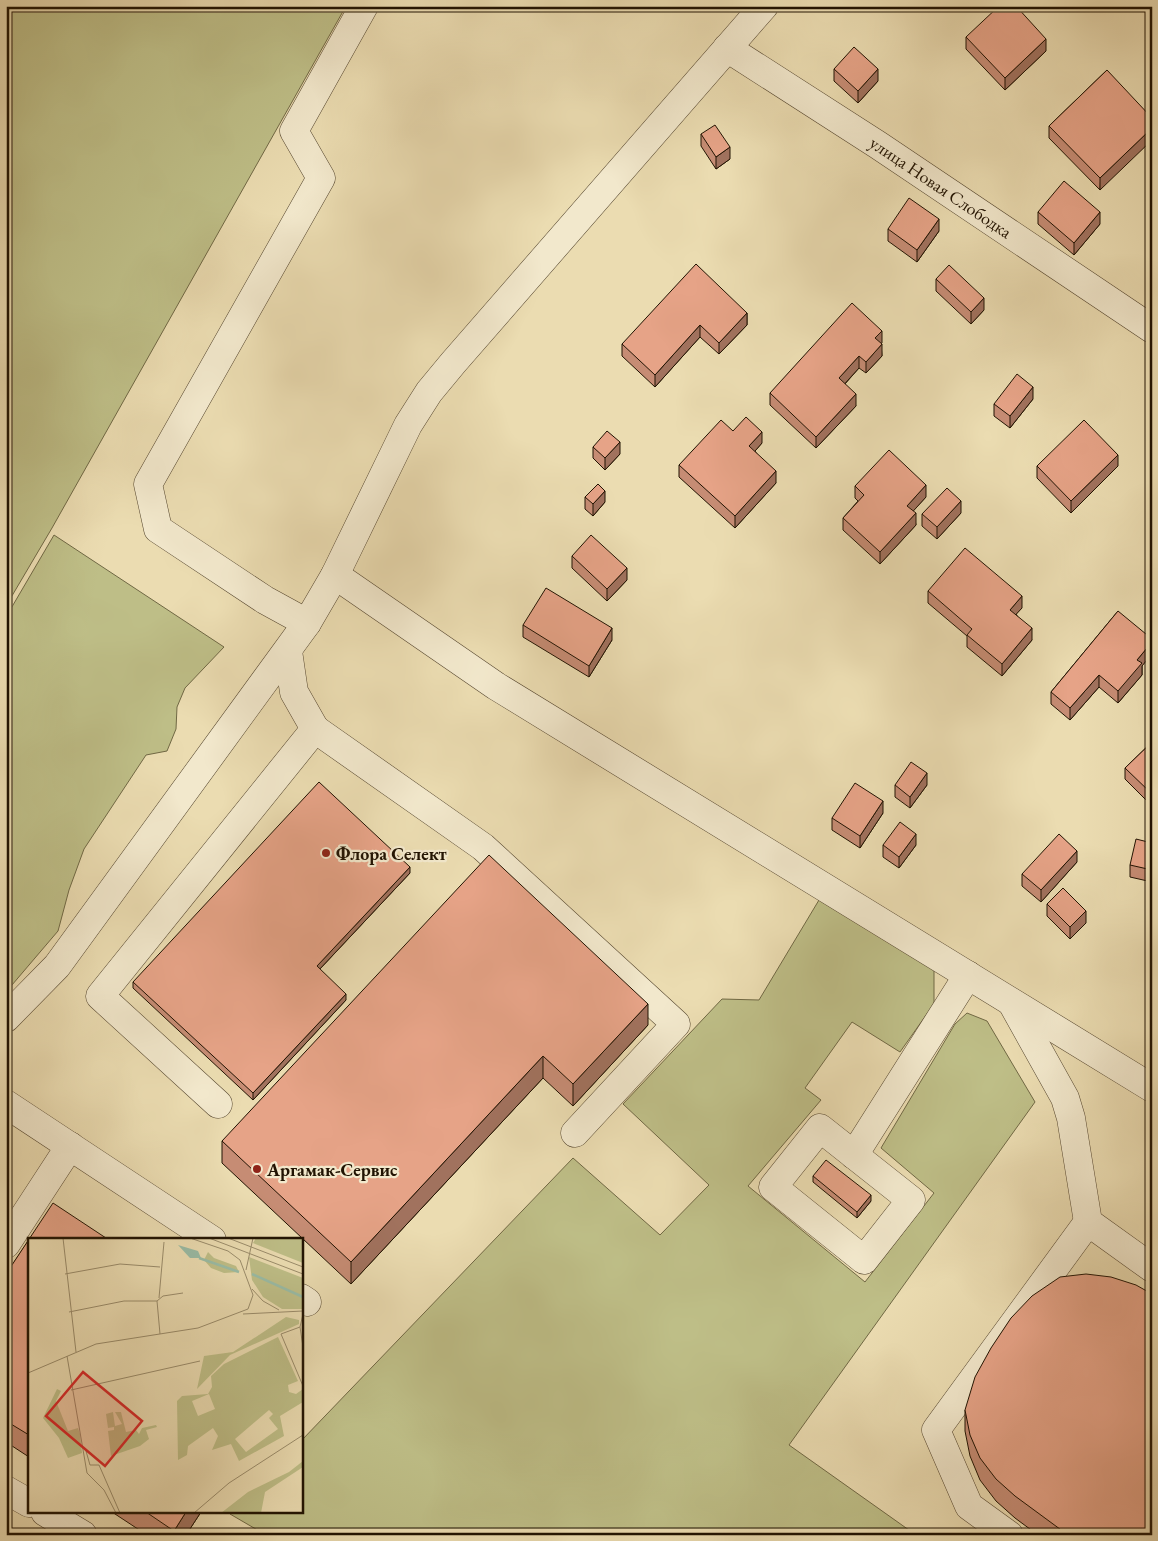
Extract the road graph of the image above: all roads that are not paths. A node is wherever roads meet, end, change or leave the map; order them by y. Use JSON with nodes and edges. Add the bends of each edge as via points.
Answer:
{"nodes":[{"id":1,"x":364,"y":6,"type":"edge"},
{"id":2,"x":764,"y":6,"type":"edge"},
{"id":3,"x":727,"y":48,"type":"junction"},
{"id":4,"x":1152,"y":329,"type":"edge"},
{"id":5,"x":335,"y":575,"type":"junction"},
{"id":6,"x":307,"y":623,"type":"junction"},
{"id":7,"x":288,"y":650,"type":"junction"},
{"id":8,"x":315,"y":729,"type":"junction"},
{"id":9,"x":968,"y":975,"type":"junction"},
{"id":10,"x":1010,"y":1001,"type":"junction"},
{"id":11,"x":8,"y":1020,"type":"edge"},
{"id":12,"x":1152,"y":1088,"type":"edge"},
{"id":13,"x":6,"y":1104,"type":"edge"},
{"id":14,"x":218,"y":1104,"type":"dead end"},
{"id":15,"x":574,"y":1133,"type":"dead end"},
{"id":16,"x":70,"y":1146,"type":"junction"},
{"id":17,"x":854,"y":1155,"type":"junction"},
{"id":18,"x":1088,"y":1222,"type":"junction"},
{"id":19,"x":209,"y":1238,"type":"edge"},
{"id":20,"x":6,"y":1244,"type":"edge"},
{"id":21,"x":1152,"y":1268,"type":"edge"},
{"id":22,"x":6,"y":1490,"type":"edge"},
{"id":23,"x":28,"y":1502,"type":"edge"},
{"id":24,"x":48,"y":1514,"type":"edge"},
{"id":25,"x":84,"y":1535,"type":"edge"},
{"id":26,"x":1009,"y":1535,"type":"edge"}],
"edges":[{"from":1,"to":6,"type":"street","via":[[294,131],[321,178],[148,484],[158,530],[265,600]]},
{"from":2,"to":3,"type":"street"},
{"from":3,"to":4,"type":"street","name":"улица Новая Слободка"},
{"from":3,"to":5,"type":"street","via":[[430,392],[408,425]]},
{"from":5,"to":6,"type":"street"},
{"from":5,"to":9,"type":"street","via":[[496,686]]},
{"from":6,"to":7,"type":"street"},
{"from":7,"to":8,"type":"street","via":[[294,692]]},
{"from":7,"to":11,"type":"street","via":[[57,966]]},
{"from":8,"to":14,"type":"street","via":[[100,996]]},
{"from":8,"to":15,"type":"street","via":[[482,847],[676,1024]]},
{"from":9,"to":10,"type":"street"},
{"from":9,"to":17,"type":"street"},
{"from":10,"to":12,"type":"street"},
{"from":10,"to":18,"type":"street","via":[[1065,1098]]},
{"from":13,"to":16,"type":"street"},
{"from":16,"to":19,"type":"street"},
{"from":16,"to":20,"type":"street"},
{"from":17,"to":17,"type":"street","via":[[911,1200],[864,1260],[773,1186],[820,1128]]},
{"from":18,"to":21,"type":"street"},
{"from":18,"to":26,"type":"street","via":[[936,1430],[969,1506]]},
{"from":22,"to":23,"type":"street"},
{"from":24,"to":25,"type":"street"}]}
